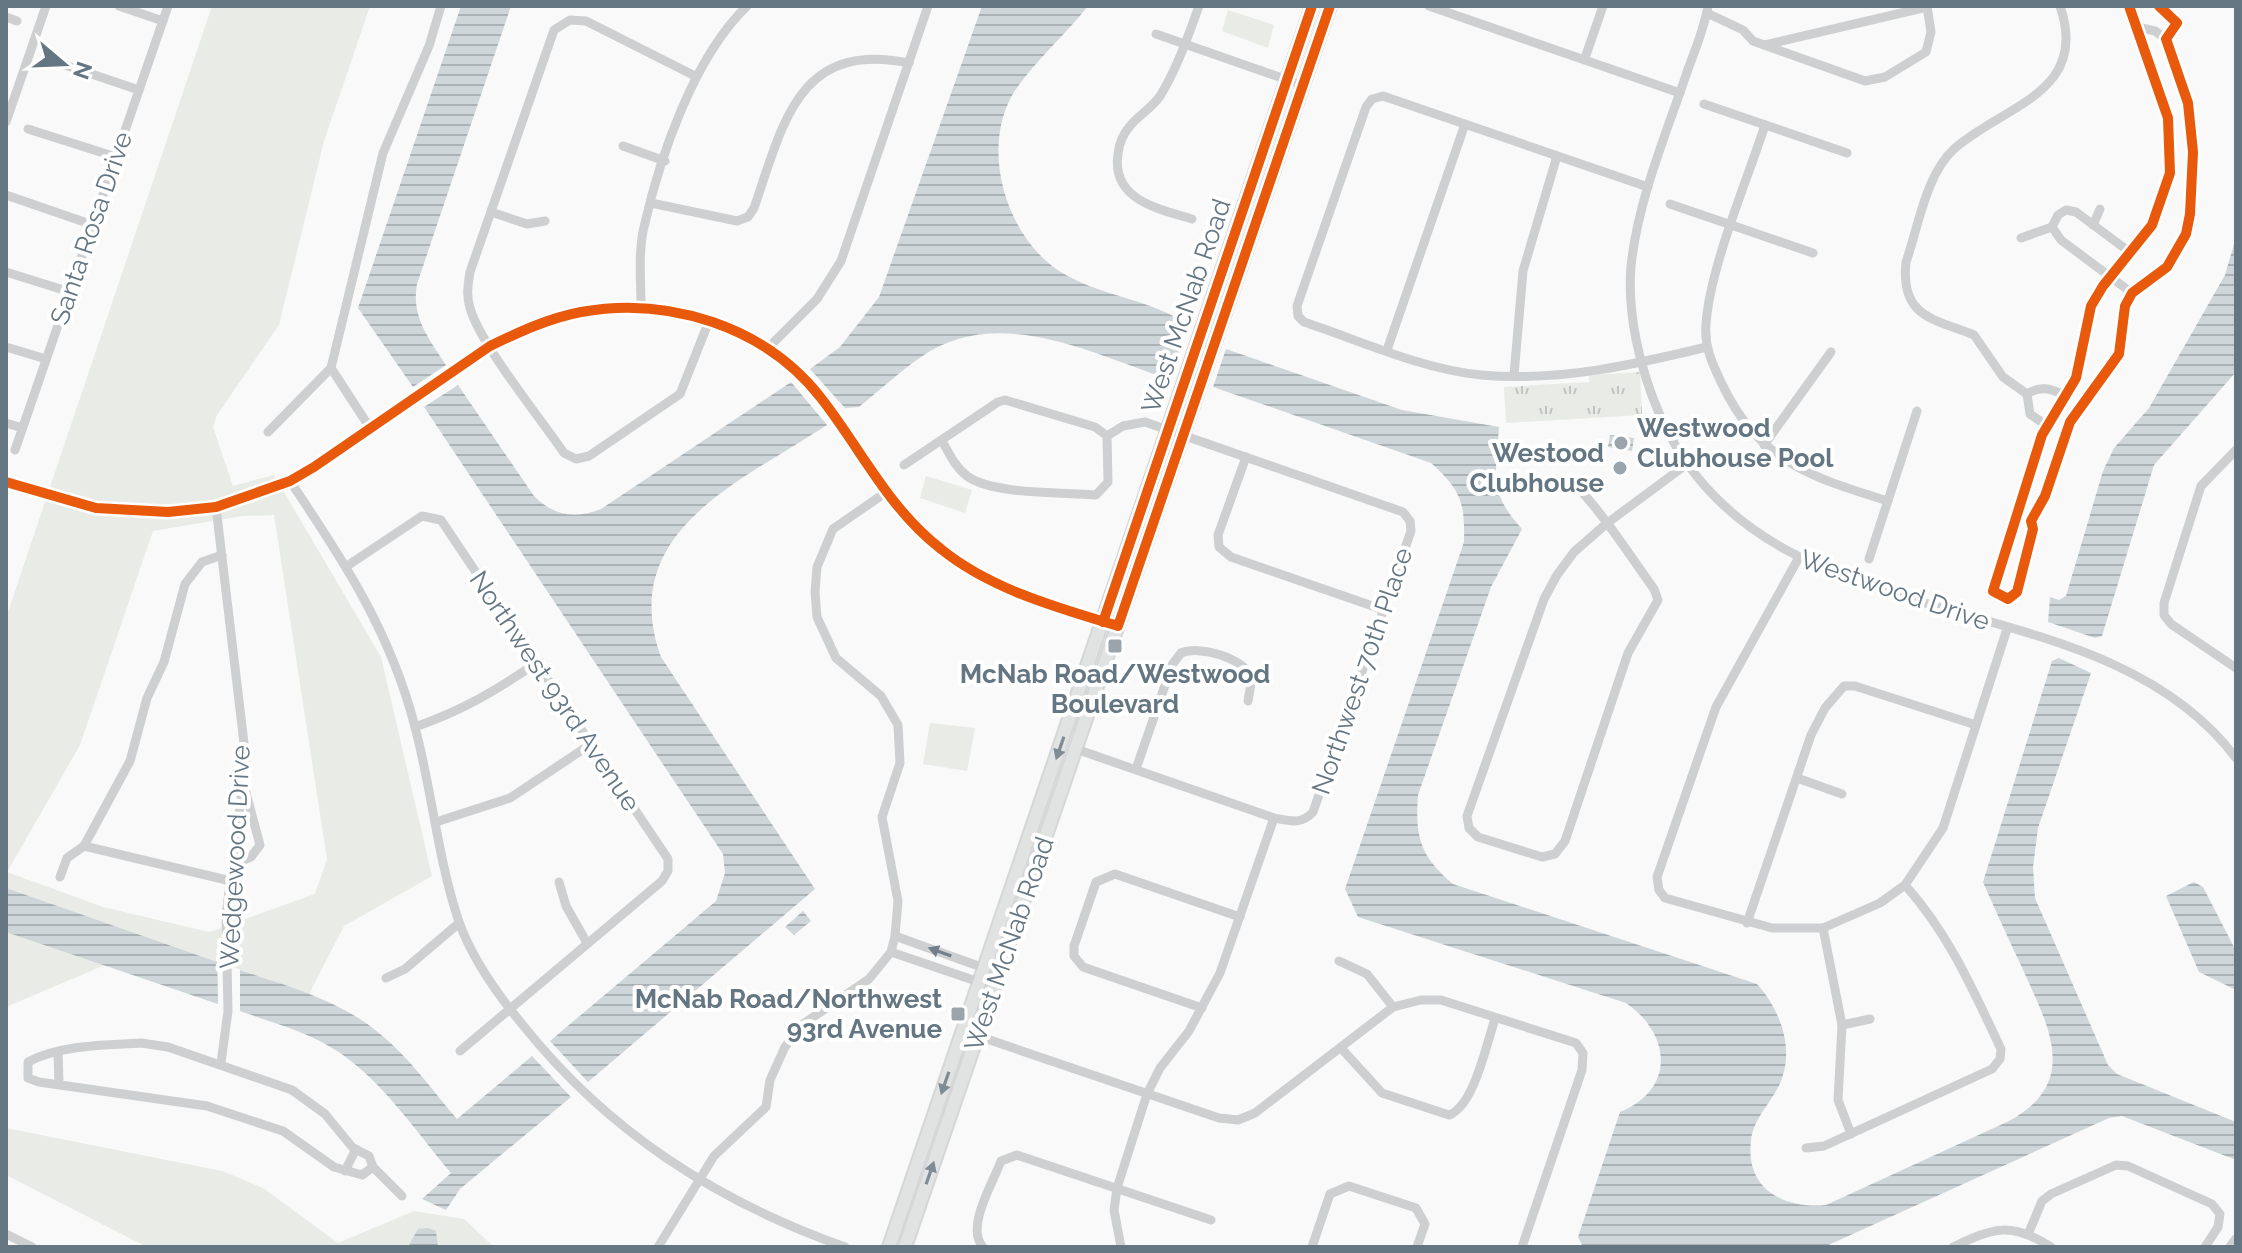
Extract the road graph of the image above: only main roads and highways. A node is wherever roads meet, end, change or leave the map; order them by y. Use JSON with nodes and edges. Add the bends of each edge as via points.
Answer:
{"nodes":[{"id":1,"x":1312,"y":6,"type":"edge"},
{"id":2,"x":1330,"y":6,"type":"edge"},
{"id":3,"x":889,"y":1247,"type":"edge"},
{"id":4,"x":905,"y":1247,"type":"edge"}],
"edges":[{"from":1,"to":3,"type":"main road","name":"West McNab Road","one_way":true},
{"from":4,"to":2,"type":"main road","name":"West McNab Road","one_way":true}]}
